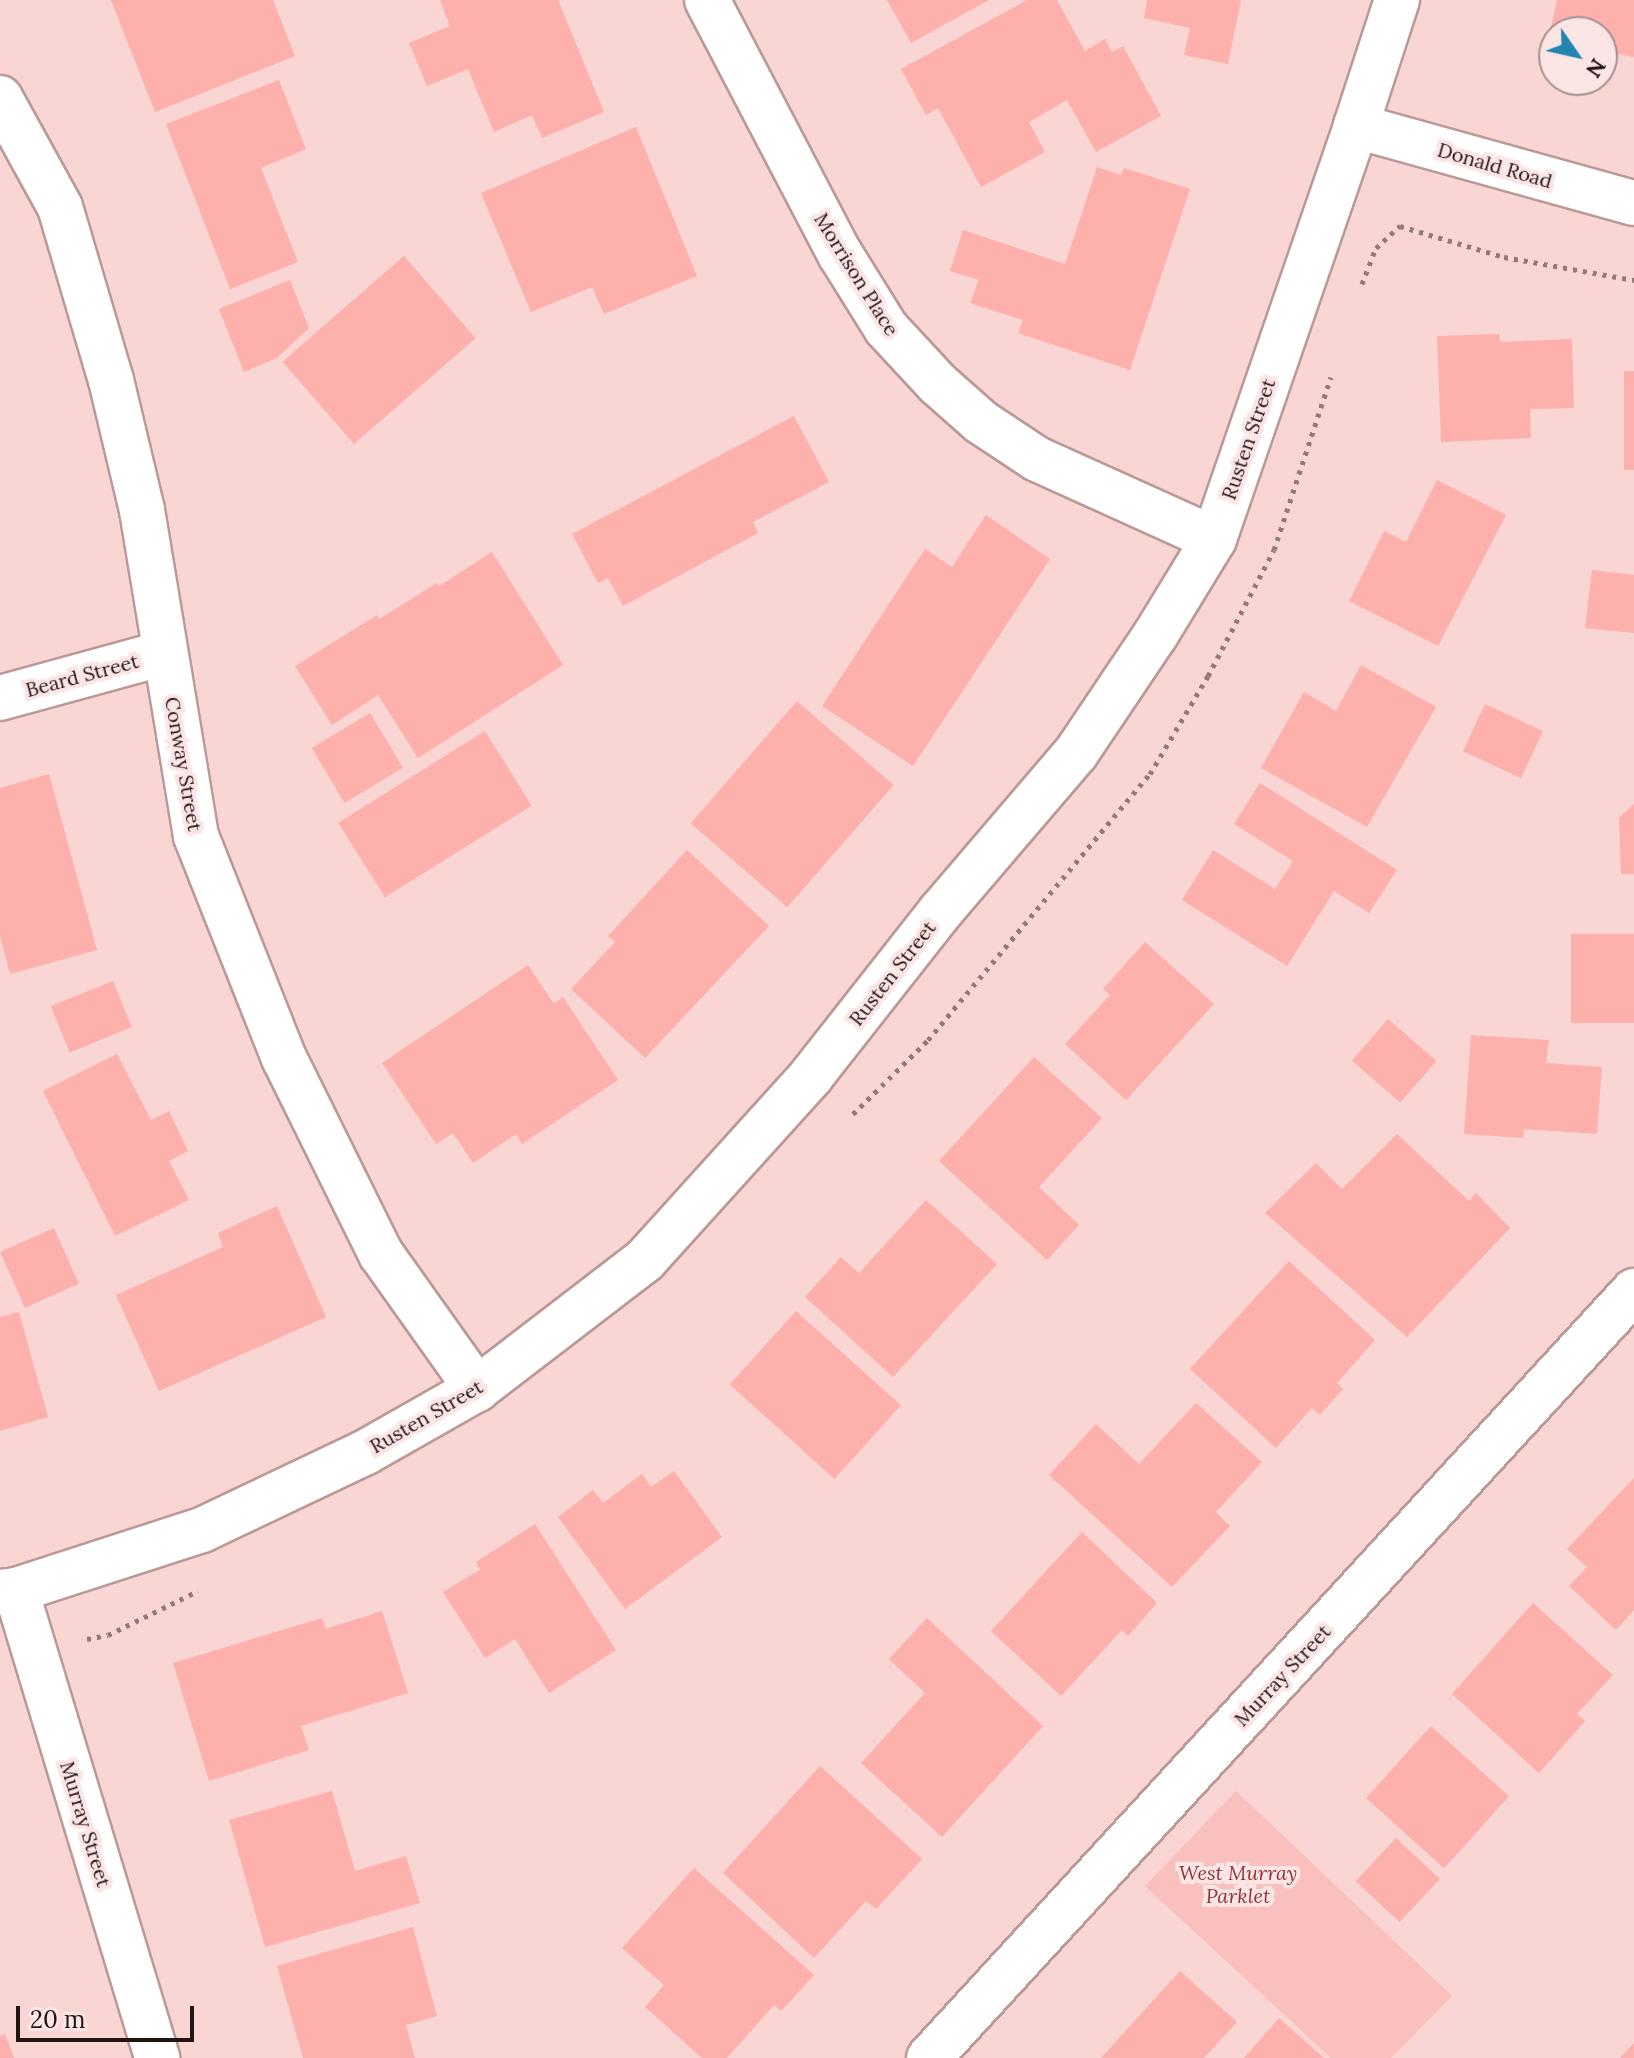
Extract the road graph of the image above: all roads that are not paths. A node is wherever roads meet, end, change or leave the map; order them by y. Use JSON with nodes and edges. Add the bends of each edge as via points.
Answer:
{"nodes":[{"id":1,"x":707,"y":0,"type":"edge"},
{"id":2,"x":1397,"y":0,"type":"edge"},
{"id":3,"x":0,"y":98,"type":"edge"},
{"id":4,"x":1356,"y":126,"type":"junction"},
{"id":5,"x":1634,"y":203,"type":"edge"},
{"id":6,"x":1214,"y":539,"type":"junction"},
{"id":7,"x":164,"y":653,"type":"junction"},
{"id":8,"x":0,"y":698,"type":"edge"},
{"id":9,"x":1634,"y":1291,"type":"edge"},
{"id":10,"x":477,"y":1389,"type":"junction"},
{"id":11,"x":8,"y":1591,"type":"edge"},
{"id":12,"x":157,"y":2058,"type":"edge"},
{"id":13,"x":929,"y":2058,"type":"edge"}],
"edges":[{"from":1,"to":6,"type":"street","name":"Morrison Place","via":[[840,254],[886,328],[938,384],[981,422],[1037,459]]},
{"from":2,"to":4,"type":"street","name":"Rusten Street"},
{"from":3,"to":7,"type":"street","name":"Conway Street","via":[[60,207],[111,380],[142,510]]},
{"from":4,"to":5,"type":"street","name":"Donald Road"},
{"from":4,"to":6,"type":"street","name":"Rusten Street"},
{"from":6,"to":10,"type":"street","name":"Rusten Street","via":[[1076,753],[940,912],[811,1076],[645,1260]]},
{"from":7,"to":8,"type":"street","name":"Beard Street"},
{"from":7,"to":10,"type":"street","name":"Conway Street","via":[[196,836],[284,1058],[381,1254]]},
{"from":9,"to":13,"type":"street","name":"Murray Street"},
{"from":10,"to":11,"type":"street","name":"Rusten Street","via":[[366,1452],[202,1530]]},
{"from":11,"to":12,"type":"street","name":"Murray Street"}]}
